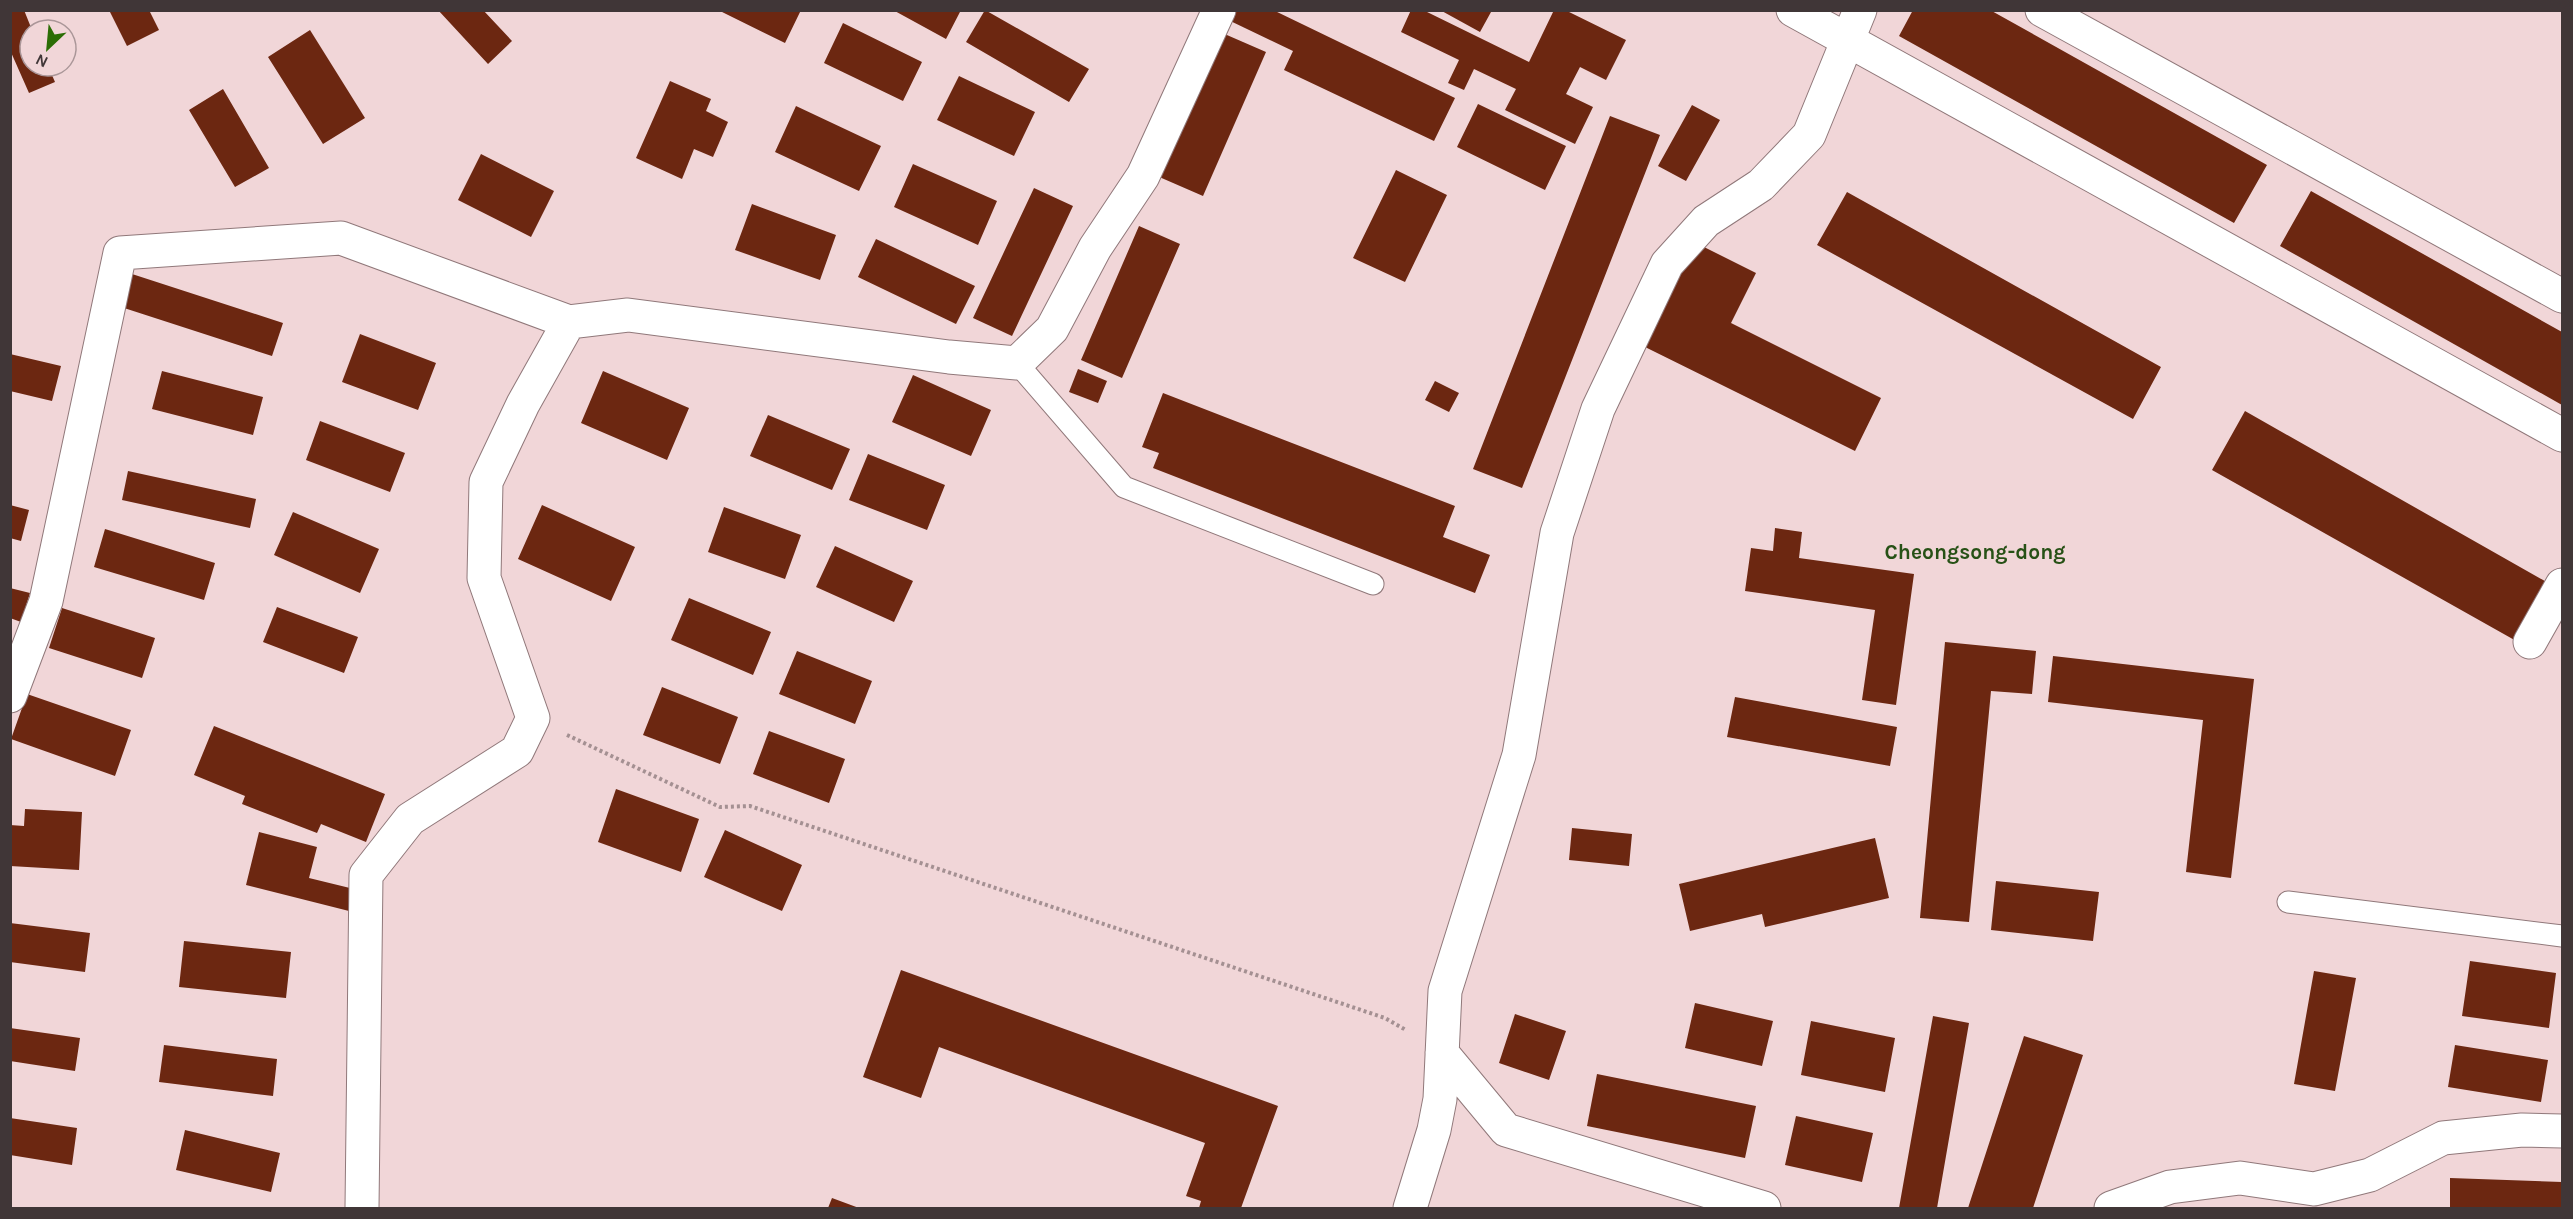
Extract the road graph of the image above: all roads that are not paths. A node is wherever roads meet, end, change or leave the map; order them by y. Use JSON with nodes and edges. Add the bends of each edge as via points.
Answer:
{"nodes":[{"id":1,"x":1219,"y":10,"type":"edge"},
{"id":2,"x":1793,"y":10,"type":"edge"},
{"id":3,"x":1860,"y":10,"type":"edge"},
{"id":4,"x":2042,"y":10,"type":"edge"},
{"id":5,"x":1846,"y":40,"type":"junction"},
{"id":6,"x":2562,"y":296,"type":"edge"},
{"id":7,"x":569,"y":322,"type":"junction"},
{"id":8,"x":1017,"y":363,"type":"junction"},
{"id":9,"x":2562,"y":435,"type":"edge"},
{"id":10,"x":1373,"y":584,"type":"dead end"},
{"id":11,"x":2562,"y":585,"type":"edge"},
{"id":12,"x":2530,"y":642,"type":"dead end"},
{"id":13,"x":10,"y":696,"type":"edge"},
{"id":14,"x":2288,"y":902,"type":"dead end"},
{"id":15,"x":2562,"y":936,"type":"edge"},
{"id":16,"x":1442,"y":1053,"type":"junction"},
{"id":17,"x":2562,"y":1131,"type":"edge"},
{"id":18,"x":362,"y":1209,"type":"edge"},
{"id":19,"x":1410,"y":1209,"type":"edge"},
{"id":20,"x":1764,"y":1209,"type":"edge"},
{"id":21,"x":2111,"y":1209,"type":"edge"}],
"edges":[{"from":1,"to":8,"type":"street","via":[[1143,176],[1095,248],[1052,329]]},
{"from":2,"to":5,"type":"street"},
{"from":3,"to":5,"type":"street"},
{"from":4,"to":6,"type":"street"},
{"from":5,"to":9,"type":"street"},
{"from":5,"to":16,"type":"street","via":[[1809,135],[1761,185],[1706,221],[1667,264],[1598,409],[1557,533],[1519,755],[1444,992]]},
{"from":7,"to":8,"type":"street","via":[[628,315]]},
{"from":7,"to":13,"type":"street","via":[[341,238],[120,253],[46,601]]},
{"from":7,"to":18,"type":"street","via":[[523,404],[486,482],[484,578],[533,718],[517,751],[410,819],[366,875]]},
{"from":8,"to":10,"type":"lane","via":[[1124,487]]},
{"from":11,"to":12,"type":"street"},
{"from":14,"to":15,"type":"lane"},
{"from":16,"to":19,"type":"street","via":[[1434,1130]]},
{"from":16,"to":20,"type":"street","via":[[1506,1130]]},
{"from":17,"to":21,"type":"street","via":[[2522,1130],[2443,1138],[2370,1175],[2314,1189],[2240,1178],[2170,1187]]}]}
